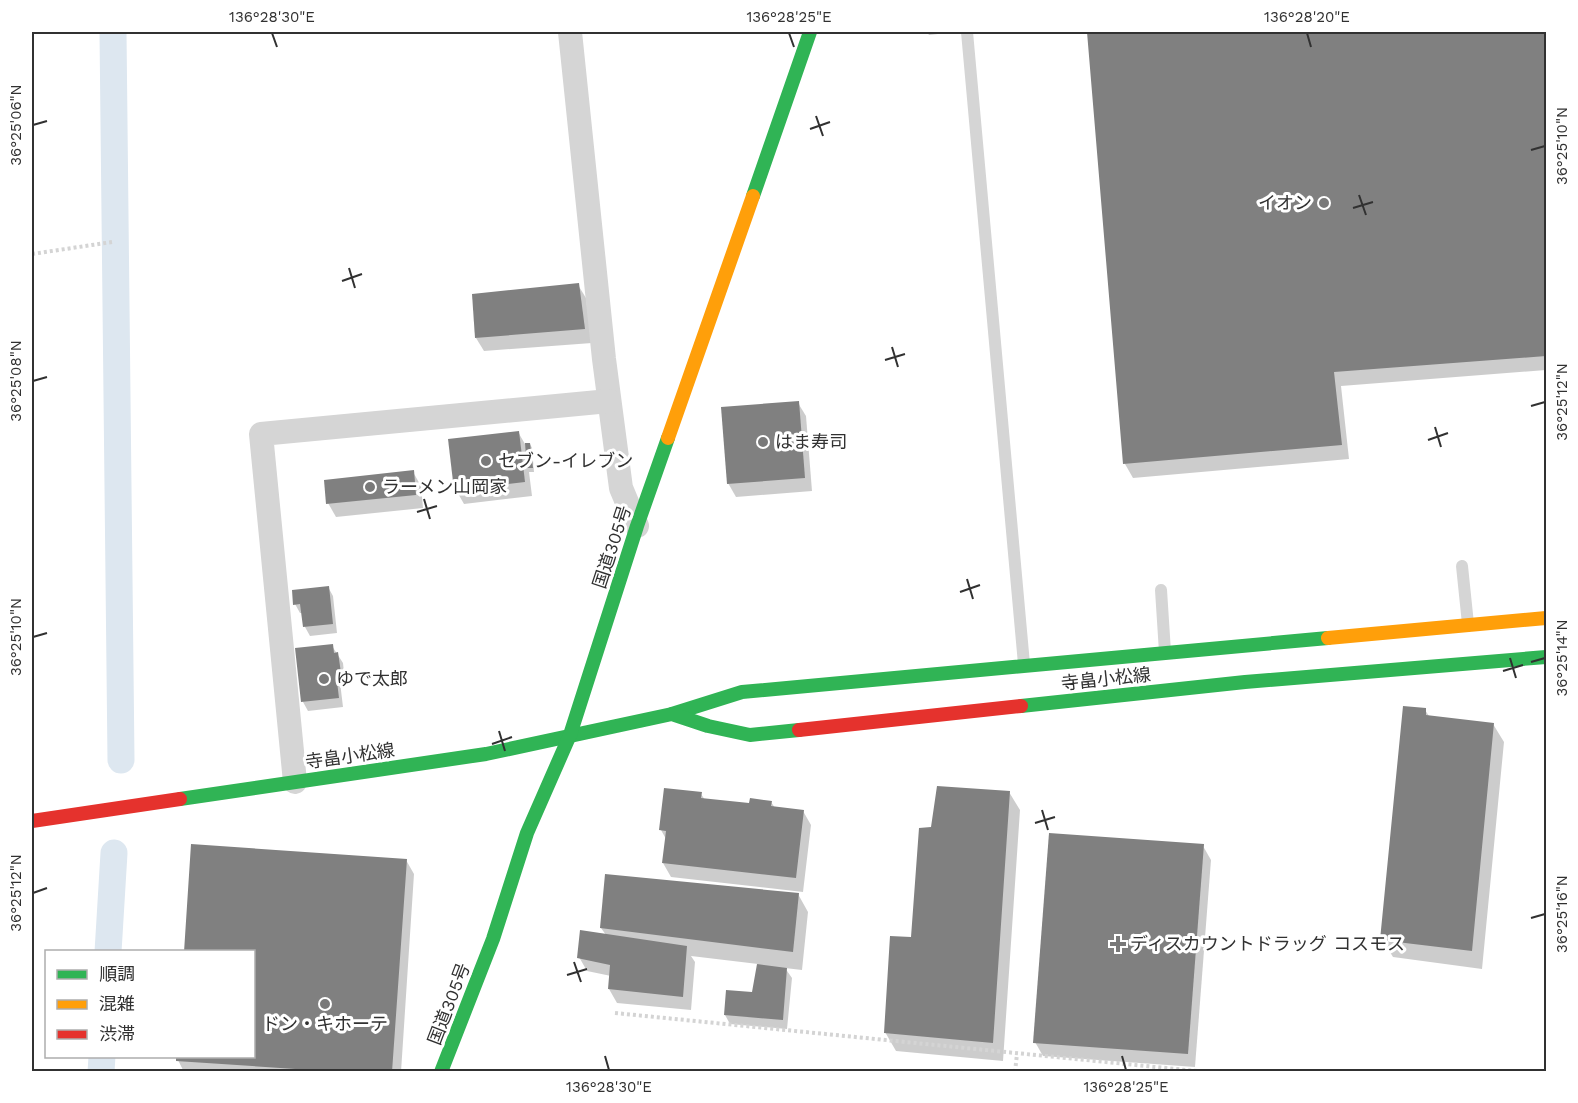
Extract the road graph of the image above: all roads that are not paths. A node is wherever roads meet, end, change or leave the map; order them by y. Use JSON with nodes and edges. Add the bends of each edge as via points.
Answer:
{"nodes":[{"id":1,"x":570,"y":32,"type":"edge"},
{"id":2,"x":810,"y":32,"type":"edge"},
{"id":3,"x":967,"y":32,"type":"edge"},
{"id":4,"x":609,"y":401,"type":"junction"},
{"id":5,"x":637,"y":526,"type":"junction"},
{"id":6,"x":1462,"y":566,"type":"dead end"},
{"id":7,"x":1161,"y":590,"type":"dead end"},
{"id":8,"x":1546,"y":618,"type":"edge"},
{"id":9,"x":1468,"y":625,"type":"junction"},
{"id":10,"x":1165,"y":653,"type":"junction"},
{"id":11,"x":1546,"y":657,"type":"edge"},
{"id":12,"x":1024,"y":665,"type":"junction"},
{"id":13,"x":672,"y":714,"type":"junction"},
{"id":14,"x":570,"y":735,"type":"junction"},
{"id":15,"x":295,"y":782,"type":"junction"},
{"id":16,"x":32,"y":821,"type":"edge"},
{"id":17,"x":441,"y":1071,"type":"edge"}],
"edges":[{"from":1,"to":4,"type":"street"},
{"from":2,"to":5,"type":"main road","name":"国道305号"},
{"from":3,"to":12,"type":"lane"},
{"from":4,"to":5,"type":"street","via":[[621,488]]},
{"from":4,"to":15,"type":"street","via":[[261,434]]},
{"from":5,"to":14,"type":"main road","name":"国道305号"},
{"from":6,"to":9,"type":"lane"},
{"from":7,"to":10,"type":"lane"},
{"from":8,"to":9,"type":"main road","name":"寺畠小松線"},
{"from":9,"to":10,"type":"main road","name":"寺畠小松線"},
{"from":10,"to":12,"type":"main road","name":"寺畠小松線"},
{"from":11,"to":13,"type":"main road","name":"寺畠小松線","via":[[1245,682],[750,735]]},
{"from":12,"to":13,"type":"main road","name":"寺畠小松線","via":[[742,692]]},
{"from":13,"to":14,"type":"main road","name":"寺畠小松線"},
{"from":14,"to":15,"type":"main road","name":"寺畠小松線","via":[[486,754]]},
{"from":14,"to":17,"type":"main road","name":"国道305号","via":[[527,833],[493,939]]},
{"from":15,"to":16,"type":"main road","name":"寺畠小松線"}]}
